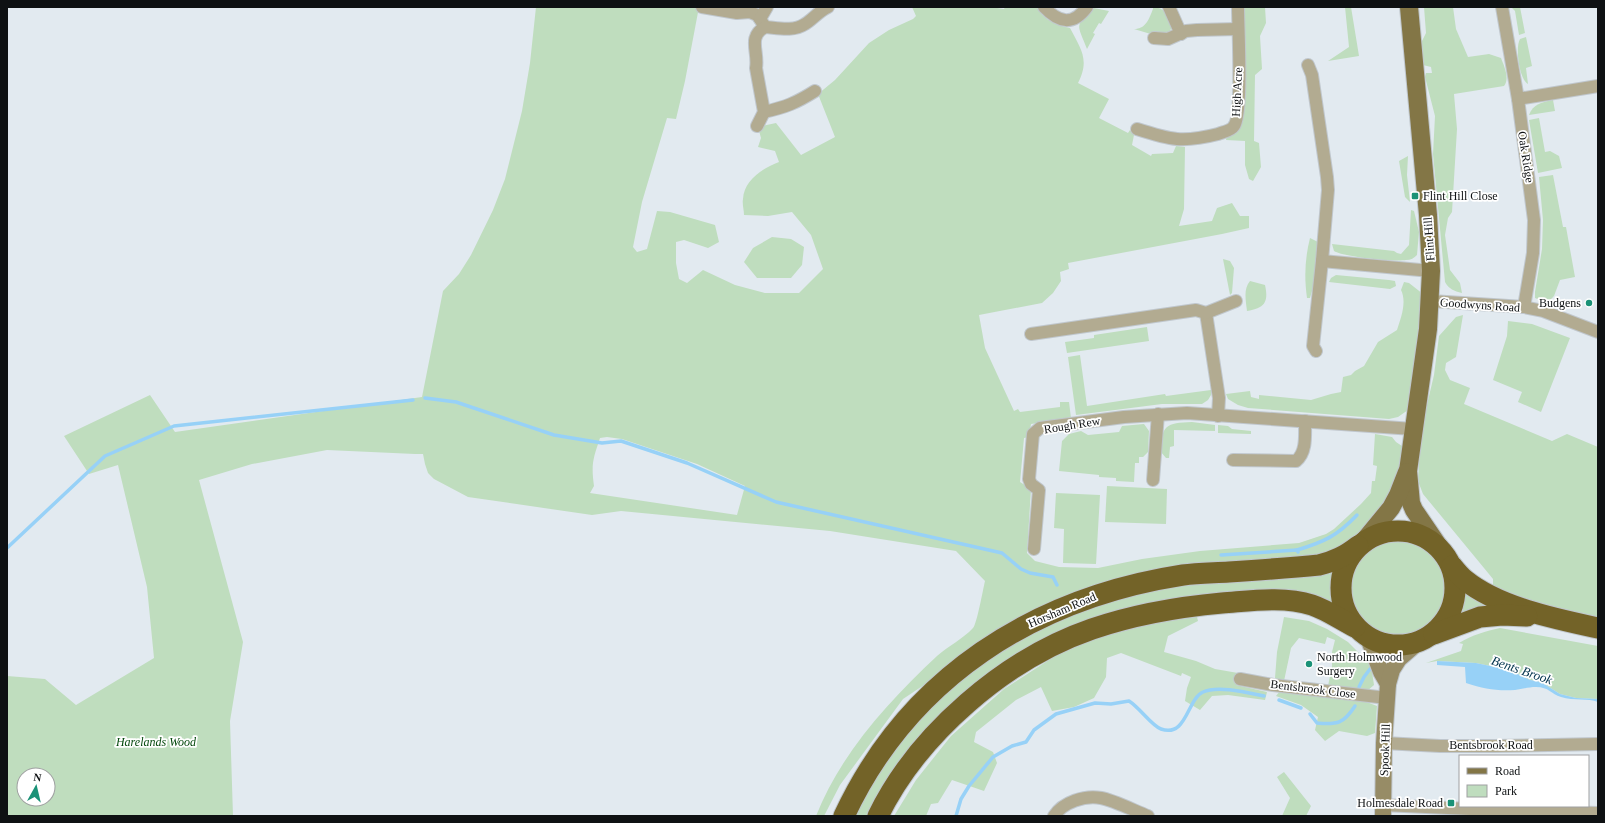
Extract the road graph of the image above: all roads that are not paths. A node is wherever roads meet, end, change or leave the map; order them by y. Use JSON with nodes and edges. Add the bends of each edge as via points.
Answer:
{"nodes":[{"id":1,"x":702,"y":7,"type":"edge"},
{"id":2,"x":767,"y":7,"type":"edge"},
{"id":3,"x":828,"y":7,"type":"edge"},
{"id":4,"x":1044,"y":7,"type":"edge"},
{"id":5,"x":1087,"y":7,"type":"edge"},
{"id":6,"x":1169,"y":7,"type":"edge"},
{"id":7,"x":1238,"y":7,"type":"edge"},
{"id":8,"x":1409,"y":7,"type":"edge"},
{"id":9,"x":1502,"y":7,"type":"edge"},
{"id":10,"x":762,"y":23,"type":"junction"},
{"id":11,"x":1238,"y":29,"type":"junction"},
{"id":12,"x":1181,"y":34,"type":"junction"},
{"id":13,"x":1154,"y":38,"type":"dead end"},
{"id":14,"x":1308,"y":65,"type":"dead end"},
{"id":15,"x":1598,"y":86,"type":"edge"},
{"id":16,"x":815,"y":90,"type":"dead end"},
{"id":17,"x":1518,"y":99,"type":"junction"},
{"id":18,"x":764,"y":112,"type":"junction"},
{"id":19,"x":757,"y":126,"type":"dead end"},
{"id":20,"x":1137,"y":129,"type":"dead end"},
{"id":21,"x":1322,"y":261,"type":"junction"},
{"id":22,"x":1431,"y":271,"type":"junction"},
{"id":23,"x":1236,"y":301,"type":"dead end"},
{"id":24,"x":1430,"y":301,"type":"junction"},
{"id":25,"x":1524,"y":308,"type":"junction"},
{"id":26,"x":1206,"y":313,"type":"junction"},
{"id":27,"x":1598,"y":332,"type":"edge"},
{"id":28,"x":1031,"y":334,"type":"dead end"},
{"id":29,"x":1316,"y":351,"type":"dead end"},
{"id":30,"x":1158,"y":414,"type":"junction"},
{"id":31,"x":1218,"y":416,"type":"junction"},
{"id":32,"x":1305,"y":421,"type":"junction"},
{"id":33,"x":1413,"y":429,"type":"junction"},
{"id":34,"x":1234,"y":460,"type":"dead end"},
{"id":35,"x":1408,"y":471,"type":"junction"},
{"id":36,"x":1153,"y":480,"type":"dead end"},
{"id":37,"x":1360,"y":544,"type":"junction"},
{"id":38,"x":1034,"y":548,"type":"dead end"},
{"id":39,"x":1447,"y":558,"type":"junction"},
{"id":40,"x":1542,"y":616,"type":"junction"},
{"id":41,"x":1598,"y":628,"type":"edge"},
{"id":42,"x":1362,"y":632,"type":"junction"},
{"id":43,"x":1423,"y":639,"type":"junction"},
{"id":44,"x":1240,"y":679,"type":"dead end"},
{"id":45,"x":1387,"y":691,"type":"junction"},
{"id":46,"x":1384,"y":743,"type":"junction"},
{"id":47,"x":1598,"y":744,"type":"edge"},
{"id":48,"x":1383,"y":810,"type":"edge"},
{"id":49,"x":1598,"y":813,"type":"edge"},
{"id":50,"x":844,"y":816,"type":"edge"},
{"id":51,"x":878,"y":816,"type":"edge"},
{"id":52,"x":1054,"y":816,"type":"edge"},
{"id":53,"x":1148,"y":816,"type":"edge"}],
"edges":[{"from":1,"to":10,"type":"street","via":[[736,13],[750,12],[757,15]]},
{"from":2,"to":10,"type":"street"},
{"from":3,"to":10,"type":"street","via":[[803,26],[785,30]]},
{"from":4,"to":5,"type":"street","via":[[1063,20],[1072,20],[1082,14]]},
{"from":6,"to":12,"type":"street"},
{"from":7,"to":11,"type":"street","name":"High Acre"},
{"from":8,"to":22,"type":"main road","name":"Flint Hill"},
{"from":9,"to":17,"type":"street","name":"Oak Ridge"},
{"from":10,"to":18,"type":"street","via":[[754,40]]},
{"from":11,"to":12,"type":"street","via":[[1196,30]]},
{"from":11,"to":20,"type":"street","name":"High Acre","via":[[1239,94],[1234,127],[1221,133],[1185,140],[1172,140]]},
{"from":12,"to":13,"type":"street","via":[[1168,39]]},
{"from":14,"to":21,"type":"street","via":[[1312,75],[1327,177]]},
{"from":15,"to":17,"type":"street"},
{"from":16,"to":18,"type":"street","via":[[798,102]]},
{"from":17,"to":25,"type":"street","name":"Oak Ridge","via":[[1534,220],[1533,253]]},
{"from":18,"to":19,"type":"street"},
{"from":21,"to":22,"type":"street"},
{"from":21,"to":29,"type":"street","via":[[1314,324],[1313,346]]},
{"from":22,"to":24,"type":"main road","name":"Flint Hill"},
{"from":23,"to":26,"type":"street"},
{"from":24,"to":25,"type":"street","name":"Goodwyns Road"},
{"from":24,"to":33,"type":"main road","name":"Flint Hill"},
{"from":25,"to":27,"type":"street","name":"Goodwyns Road","via":[[1543,311]]},
{"from":26,"to":28,"type":"street","via":[[1196,310]]},
{"from":26,"to":31,"type":"street","via":[[1219,398]]},
{"from":30,"to":31,"type":"street","name":"Rough Rew"},
{"from":30,"to":36,"type":"street"},
{"from":30,"to":38,"type":"street","name":"Rough Rew","via":[[1040,428],[1033,434],[1029,479],[1039,490]]},
{"from":31,"to":32,"type":"street","name":"Rough Rew"},
{"from":32,"to":33,"type":"street","name":"Rough Rew"},
{"from":32,"to":34,"type":"street","via":[[1303,452],[1296,462]]},
{"from":33,"to":35,"type":"main road","name":"Flint Hill"},
{"from":35,"to":37,"type":"main road","name":"Flint Hill","via":[[1391,508]]},
{"from":35,"to":39,"type":"main road","name":"Flint Hill","via":[[1414,510]]},
{"from":37,"to":39,"type":"highway","via":[[1380,533],[1393,530],[1412,532],[1426,538]]},
{"from":37,"to":42,"type":"highway","via":[[1347,564],[1342,578],[1342,596],[1347,611]]},
{"from":37,"to":50,"type":"highway","name":"Horsham Road","via":[[1344,557],[1319,564],[1185,575],[1145,582],[1109,591],[1038,619],[988,647],[934,690],[888,742]]},
{"from":39,"to":40,"type":"highway","via":[[1464,580],[1485,594]]},
{"from":39,"to":43,"type":"highway","via":[[1456,584],[1454,602],[1440,627]]},
{"from":40,"to":41,"type":"highway"},
{"from":40,"to":43,"type":"highway","via":[[1480,617]]},
{"from":42,"to":43,"type":"highway","via":[[1392,645],[1406,645]]},
{"from":42,"to":45,"type":"street"},
{"from":42,"to":51,"type":"highway","via":[[1313,606],[1276,600],[1211,604],[1169,610],[1091,630],[1027,660],[972,699],[947,721],[919,753],[897,783]]},
{"from":43,"to":45,"type":"street","name":"Spook Hill","via":[[1399,659],[1392,670]]},
{"from":44,"to":45,"type":"street","name":"Bentsbrook Close","via":[[1273,685]]},
{"from":45,"to":46,"type":"street","name":"Spook Hill"},
{"from":46,"to":47,"type":"street","name":"Bentsbrook Road","via":[[1478,746]]},
{"from":46,"to":48,"type":"street","name":"Spook Hill"},
{"from":48,"to":49,"type":"street"},
{"from":52,"to":53,"type":"street","via":[[1070,802],[1085,797],[1101,798]]}]}
